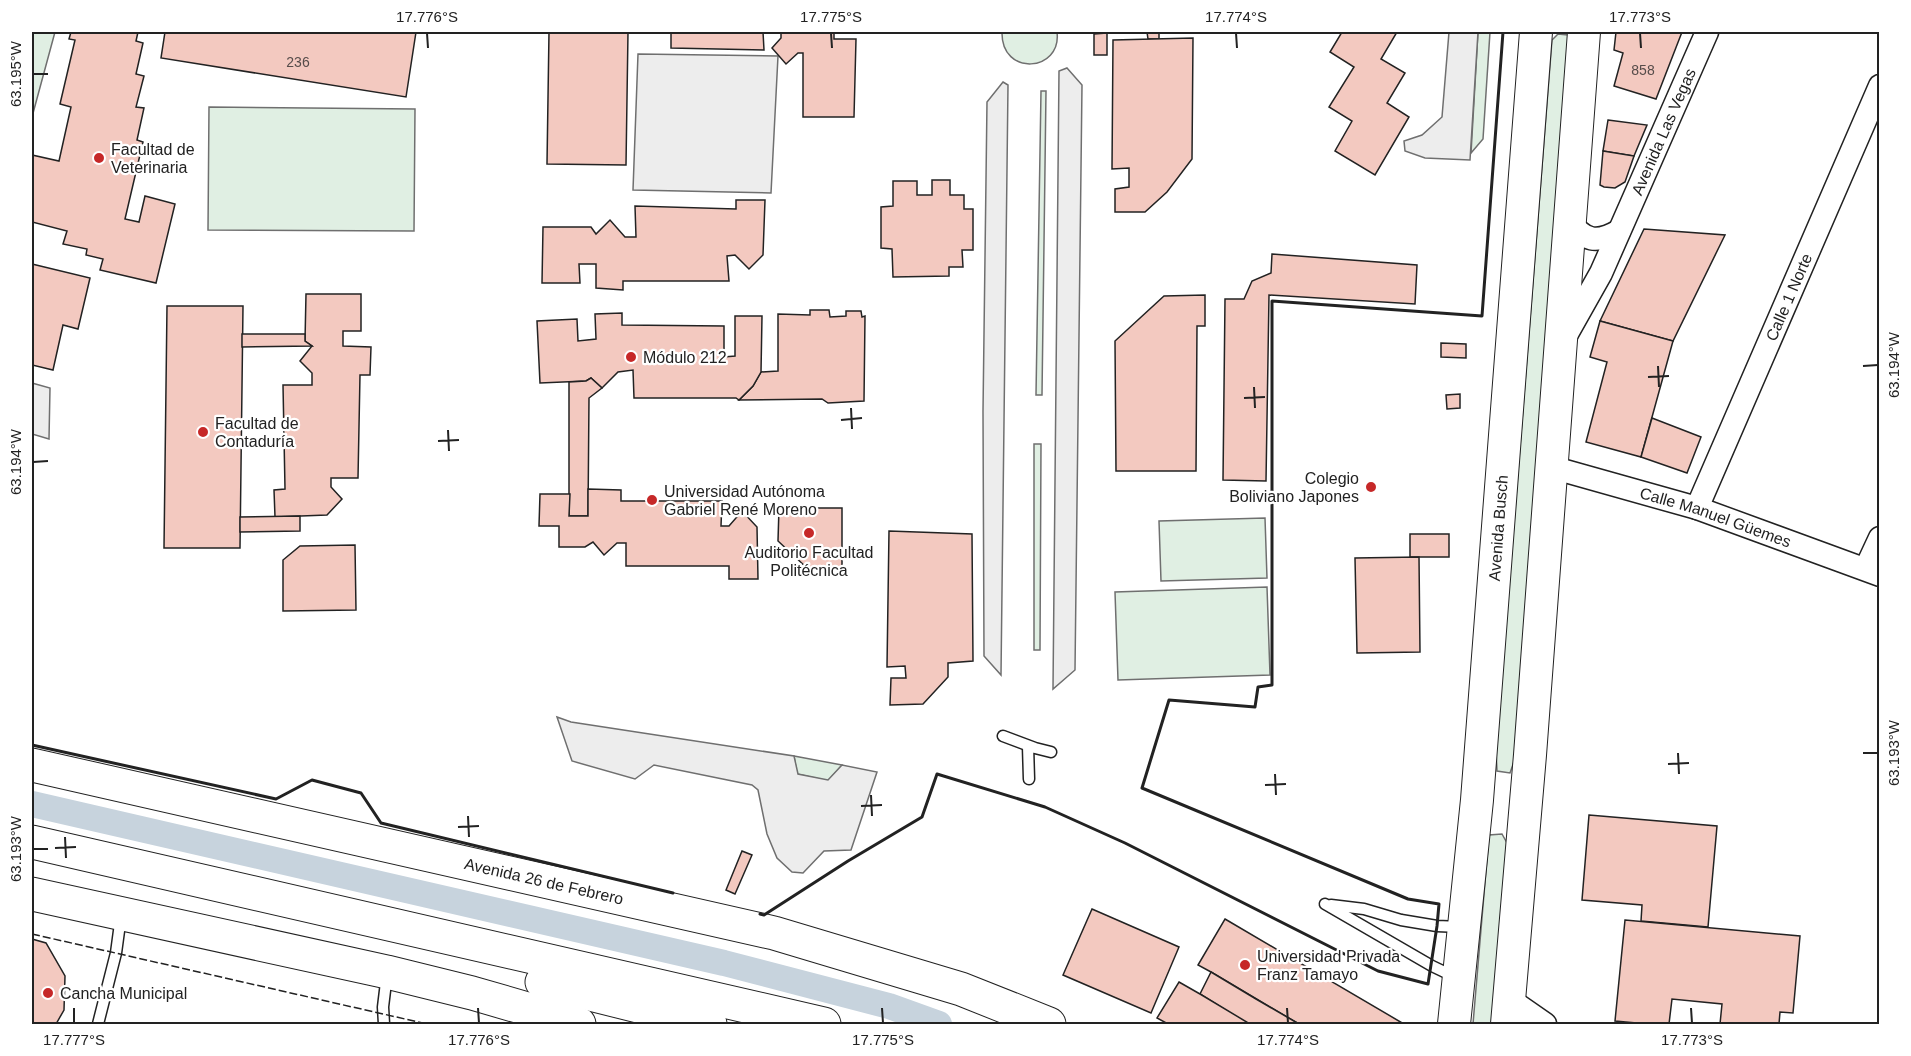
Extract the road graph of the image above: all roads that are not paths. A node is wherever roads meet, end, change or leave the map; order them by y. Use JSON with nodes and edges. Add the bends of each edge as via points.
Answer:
{"nodes":[{"id":1,"x":1536,"y":32,"type":"edge"},
{"id":2,"x":1584,"y":32,"type":"edge"},
{"id":3,"x":1707,"y":32,"type":"edge"},
{"id":4,"x":1880,"y":86,"type":"edge"},
{"id":5,"x":1569,"y":220,"type":"junction"},
{"id":6,"x":1619,"y":231,"type":"junction"},
{"id":7,"x":1560,"y":345,"type":"junction"},
{"id":8,"x":1551,"y":467,"type":"junction"},
{"id":9,"x":1697,"y":508,"type":"junction"},
{"id":10,"x":1880,"y":538,"type":"edge"},
{"id":11,"x":1873,"y":572,"type":"edge"},
{"id":12,"x":1003,"y":736,"type":"dead end"},
{"id":13,"x":1028,"y":746,"type":"junction"},
{"id":14,"x":1051,"y":752,"type":"dead end"},
{"id":15,"x":32,"y":765,"type":"edge"},
{"id":16,"x":1029,"y":779,"type":"dead end"},
{"id":17,"x":1477,"y":800,"type":"junction"},
{"id":18,"x":32,"y":842,"type":"edge"},
{"id":19,"x":32,"y":865,"type":"edge"},
{"id":20,"x":32,"y":894,"type":"edge"},
{"id":21,"x":121,"y":913,"type":"junction"},
{"id":22,"x":1465,"y":928,"type":"junction"},
{"id":23,"x":345,"y":933,"type":"junction"},
{"id":24,"x":1514,"y":943,"type":"junction"},
{"id":25,"x":387,"y":972,"type":"junction"},
{"id":26,"x":1459,"y":979,"type":"junction"},
{"id":27,"x":472,"y":993,"type":"junction"},
{"id":28,"x":1508,"y":1012,"type":"edge"},
{"id":29,"x":98,"y":1024,"type":"edge"},
{"id":30,"x":384,"y":1024,"type":"edge"},
{"id":31,"x":579,"y":1024,"type":"edge"},
{"id":32,"x":710,"y":1024,"type":"edge"},
{"id":33,"x":824,"y":1024,"type":"edge"},
{"id":34,"x":1049,"y":1024,"type":"edge"},
{"id":35,"x":1454,"y":1024,"type":"edge"},
{"id":36,"x":1545,"y":1024,"type":"edge"}],
"edges":[{"from":1,"to":17,"type":"main road","name":"Avenida Busch"},
{"from":2,"to":5,"type":"main road"},
{"from":3,"to":6,"type":"street","name":"Avenida Las Vegas"},
{"from":4,"to":9,"type":"street","name":"Calle 1 Norte"},
{"from":5,"to":6,"type":"street","via":[[1578,232],[1592,238],[1606,238]]},
{"from":5,"to":7,"type":"main road"},
{"from":6,"to":7,"type":"street","name":"Avenida Las Vegas","via":[[1601,273]]},
{"from":7,"to":8,"type":"main road"},
{"from":8,"to":9,"type":"street","name":"Calle Manuel Güemes"},
{"from":8,"to":24,"type":"main road"},
{"from":9,"to":11,"type":"street","name":"Calle Manuel Güemes"},
{"from":10,"to":11,"type":"street"},
{"from":12,"to":13,"type":"lane"},
{"from":13,"to":14,"type":"lane"},
{"from":13,"to":16,"type":"lane"},
{"from":15,"to":34,"type":"main road","name":"Avenida 26 de Febrero","via":[[774,933],[961,989]]},
{"from":17,"to":22,"type":"main road","name":"Avenida Busch"},
{"from":17,"to":24,"type":"main road","via":[[1501,804],[1511,820],[1503,904]]},
{"from":18,"to":33,"type":"main road"},
{"from":19,"to":23,"type":"main road"},
{"from":20,"to":21,"type":"main road"},
{"from":21,"to":25,"type":"main road"},
{"from":21,"to":29,"type":"lane","via":[[116,953]]},
{"from":22,"to":26,"type":"main road","name":"Avenida Busch"},
{"from":22,"to":26,"type":"lane","via":[[1325,904]]},
{"from":23,"to":27,"type":"main road"},
{"from":23,"to":32,"type":"main road"},
{"from":24,"to":28,"type":"main road"},
{"from":25,"to":27,"type":"main road"},
{"from":25,"to":30,"type":"lane"},
{"from":26,"to":35,"type":"main road","name":"Avenida Busch"},
{"from":27,"to":31,"type":"main road"},
{"from":28,"to":36,"type":"street"}]}
